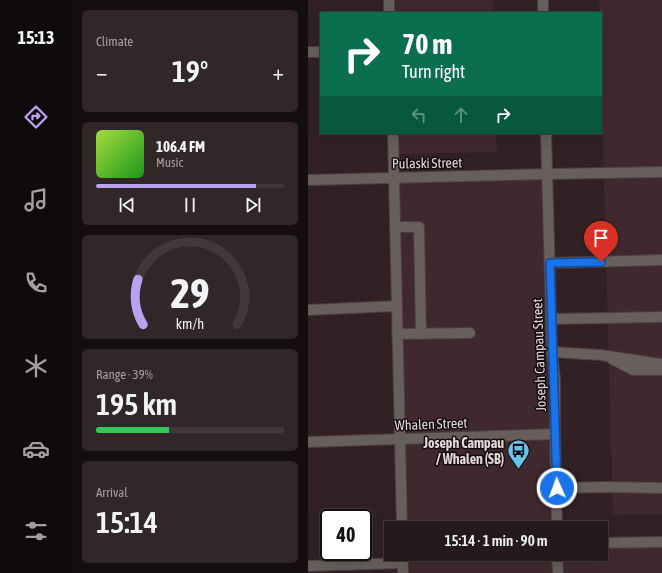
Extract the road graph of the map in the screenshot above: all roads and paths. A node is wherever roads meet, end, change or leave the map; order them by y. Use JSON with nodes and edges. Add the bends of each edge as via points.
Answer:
{"nodes":[{"id":1,"x":389,"y":0,"type":"edge"},
{"id":2,"x":543,"y":0,"type":"edge"},
{"id":3,"x":389,"y":12,"type":"edge"},
{"id":4,"x":544,"y":12,"type":"edge"},
{"id":5,"x":308,"y":52,"type":"edge"},
{"id":6,"x":320,"y":52,"type":"edge"},
{"id":7,"x":393,"y":134,"type":"edge"},
{"id":8,"x":546,"y":134,"type":"edge"},
{"id":9,"x":662,"y":172,"type":"edge"},
{"id":10,"x":548,"y":174,"type":"junction"},
{"id":11,"x":394,"y":178,"type":"junction"},
{"id":12,"x":308,"y":180,"type":"edge"},
{"id":13,"x":395,"y":227,"type":"junction"},
{"id":14,"x":662,"y":260,"type":"edge"},
{"id":15,"x":550,"y":263,"type":"junction"},
{"id":16,"x":396,"y":306,"type":"junction"},
{"id":17,"x":308,"y":310,"type":"edge"},
{"id":18,"x":662,"y":317,"type":"edge"},
{"id":19,"x":551,"y":319,"type":"junction"},
{"id":20,"x":470,"y":333,"type":"dead end"},
{"id":21,"x":397,"y":334,"type":"junction"},
{"id":22,"x":421,"y":334,"type":"junction"},
{"id":23,"x":552,"y":352,"type":"junction"},
{"id":24,"x":601,"y":355,"type":"junction"},
{"id":25,"x":662,"y":364,"type":"edge"},
{"id":26,"x":662,"y":370,"type":"edge"},
{"id":27,"x":554,"y":434,"type":"junction"},
{"id":28,"x":401,"y":439,"type":"junction"},
{"id":29,"x":308,"y":442,"type":"edge"},
{"id":30,"x":557,"y":488,"type":"junction"},
{"id":31,"x":662,"y":488,"type":"edge"},
{"id":32,"x":402,"y":521,"type":"edge"},
{"id":33,"x":557,"y":521,"type":"edge"},
{"id":34,"x":662,"y":542,"type":"edge"},
{"id":35,"x":608,"y":544,"type":"edge"},
{"id":36,"x":558,"y":561,"type":"edge"},
{"id":37,"x":403,"y":563,"type":"edge"},
{"id":38,"x":308,"y":566,"type":"edge"},
{"id":39,"x":558,"y":573,"type":"edge"}],
"edges":[{"from":1,"to":3,"type":"street"},
{"from":2,"to":4,"type":"street"},
{"from":5,"to":6,"type":"street"},
{"from":7,"to":11,"type":"street"},
{"from":8,"to":10,"type":"street","name":"Joseph Campau Street"},
{"from":9,"to":10,"type":"street","name":"Pulaski Street"},
{"from":10,"to":11,"type":"street","name":"Pulaski Street"},
{"from":10,"to":15,"type":"street","name":"Joseph Campau Street"},
{"from":11,"to":12,"type":"street","name":"Pulaski Street"},
{"from":11,"to":13,"type":"street"},
{"from":13,"to":16,"type":"street"},
{"from":13,"to":22,"type":"street","via":[[419,227]]},
{"from":14,"to":15,"type":"street"},
{"from":15,"to":19,"type":"street","name":"Joseph Campau Street"},
{"from":16,"to":17,"type":"street"},
{"from":16,"to":21,"type":"street"},
{"from":18,"to":19,"type":"street"},
{"from":19,"to":23,"type":"street","name":"Joseph Campau Street"},
{"from":20,"to":22,"type":"street"},
{"from":21,"to":22,"type":"street"},
{"from":21,"to":28,"type":"street"},
{"from":23,"to":24,"type":"street"},
{"from":23,"to":27,"type":"street","name":"Joseph Campau Street","via":[[555,380]]},
{"from":24,"to":25,"type":"street"},
{"from":24,"to":26,"type":"street","via":[[633,370]]},
{"from":27,"to":28,"type":"street","name":"Whalen Street"},
{"from":27,"to":30,"type":"street","name":"Joseph Campau Street"},
{"from":28,"to":29,"type":"street","name":"Whalen Street"},
{"from":28,"to":32,"type":"street"},
{"from":30,"to":31,"type":"street"},
{"from":30,"to":33,"type":"street","name":"Joseph Campau Street"},
{"from":34,"to":35,"type":"street"},
{"from":36,"to":39,"type":"street"},
{"from":37,"to":38,"type":"street"}]}
